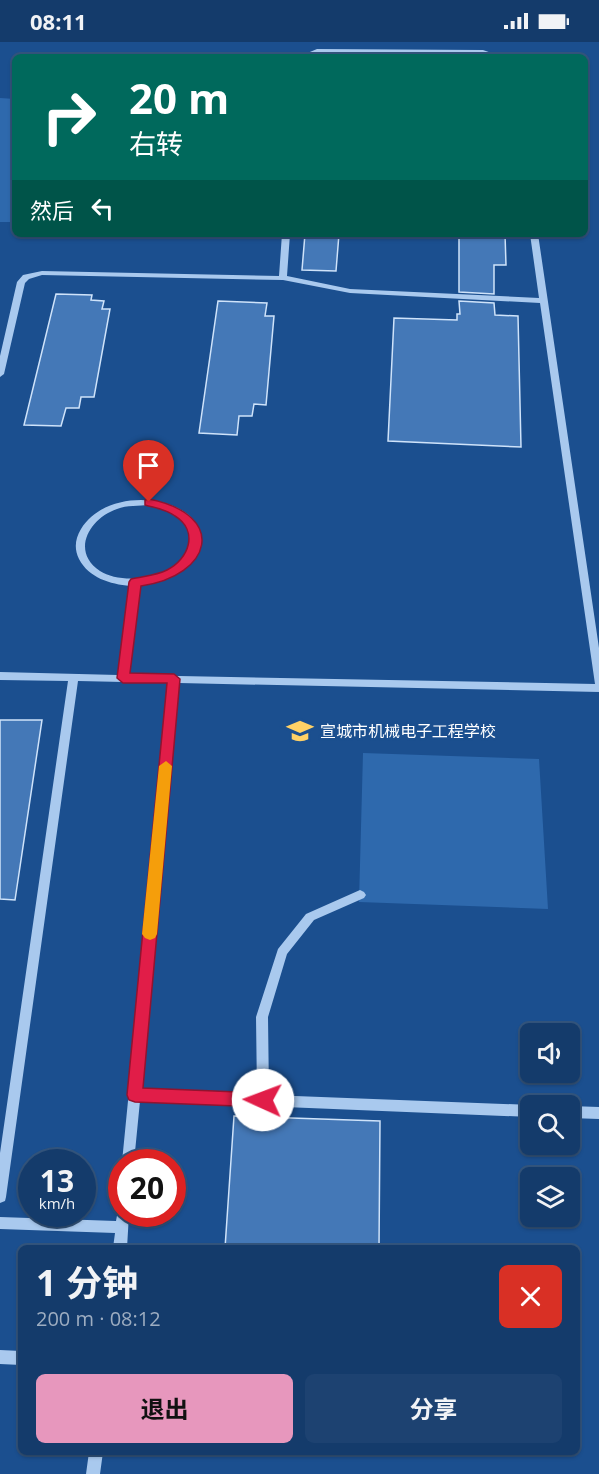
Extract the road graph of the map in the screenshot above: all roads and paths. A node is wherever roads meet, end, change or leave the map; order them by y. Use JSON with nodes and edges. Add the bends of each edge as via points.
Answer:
{"nodes":[{"id":1,"x":309,"y":54,"type":"edge"},
{"id":2,"x":490,"y":54,"type":"edge"},
{"id":3,"x":286,"y":237,"type":"edge"},
{"id":4,"x":534,"y":237,"type":"edge"},
{"id":5,"x":283,"y":278,"type":"junction"},
{"id":6,"x":544,"y":301,"type":"junction"},
{"id":7,"x":0,"y":374,"type":"edge"},
{"id":8,"x":135,"y":582,"type":"junction"},
{"id":9,"x":0,"y":676,"type":"edge"},
{"id":10,"x":74,"y":677,"type":"junction"},
{"id":11,"x":123,"y":678,"type":"junction"},
{"id":12,"x":174,"y":679,"type":"junction"},
{"id":13,"x":599,"y":682,"type":"edge"},
{"id":14,"x":599,"y":688,"type":"edge"},
{"id":15,"x":360,"y":895,"type":"dead end"},
{"id":16,"x":135,"y":1095,"type":"junction"},
{"id":17,"x":263,"y":1100,"type":"junction"},
{"id":18,"x":520,"y":1111,"type":"edge"},
{"id":19,"x":580,"y":1112,"type":"edge"},
{"id":20,"x":599,"y":1113,"type":"edge"},
{"id":21,"x":129,"y":1149,"type":"edge"},
{"id":22,"x":0,"y":1197,"type":"edge"},
{"id":23,"x":108,"y":1220,"type":"edge"},
{"id":24,"x":0,"y":1223,"type":"edge"},
{"id":25,"x":122,"y":1227,"type":"edge"},
{"id":26,"x":120,"y":1245,"type":"edge"},
{"id":27,"x":0,"y":1357,"type":"edge"},
{"id":28,"x":18,"y":1358,"type":"edge"},
{"id":29,"x":96,"y":1455,"type":"edge"},
{"id":30,"x":93,"y":1474,"type":"edge"}],
"edges":[{"from":1,"to":2,"type":"lane"},
{"from":3,"to":5,"type":"lane"},
{"from":4,"to":6,"type":"lane"},
{"from":5,"to":6,"type":"lane","via":[[350,291]]},
{"from":5,"to":7,"type":"lane","via":[[42,273],[26,276],[21,282]]},
{"from":6,"to":13,"type":"lane"},
{"from":8,"to":8,"type":"lane","via":[[115,580],[87,564],[80,552],[80,538],[86,526],[112,507],[130,503],[149,502],[181,513],[196,536],[195,549],[187,562],[164,576]]},
{"from":8,"to":11,"type":"lane"},
{"from":9,"to":10,"type":"lane"},
{"from":10,"to":11,"type":"lane"},
{"from":10,"to":22,"type":"lane"},
{"from":11,"to":12,"type":"lane"},
{"from":12,"to":14,"type":"lane"},
{"from":12,"to":16,"type":"lane"},
{"from":15,"to":17,"type":"lane","via":[[310,917],[282,952],[262,1017]]},
{"from":16,"to":17,"type":"lane"},
{"from":16,"to":21,"type":"lane"},
{"from":17,"to":18,"type":"lane"},
{"from":19,"to":20,"type":"lane"},
{"from":23,"to":24,"type":"lane"},
{"from":25,"to":26,"type":"lane"},
{"from":27,"to":28,"type":"lane"},
{"from":29,"to":30,"type":"lane"}]}
